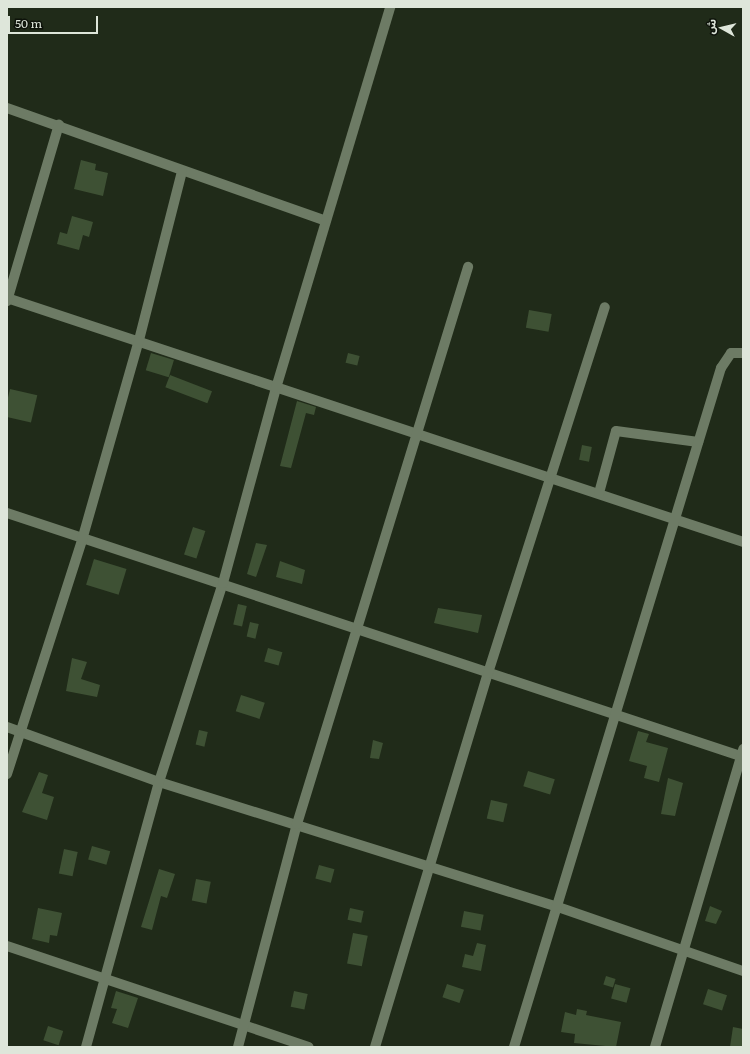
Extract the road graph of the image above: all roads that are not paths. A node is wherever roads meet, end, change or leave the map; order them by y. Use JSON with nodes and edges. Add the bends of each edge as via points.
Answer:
{"nodes":[{"id":1,"x":390,"y":7,"type":"edge"},
{"id":2,"x":7,"y":108,"type":"edge"},
{"id":3,"x":59,"y":124,"type":"junction"},
{"id":4,"x":182,"y":172,"type":"junction"},
{"id":5,"x":326,"y":221,"type":"junction"},
{"id":6,"x":468,"y":267,"type":"dead end"},
{"id":7,"x":7,"y":299,"type":"edge"},
{"id":8,"x":605,"y":307,"type":"dead end"},
{"id":9,"x":138,"y":344,"type":"junction"},
{"id":10,"x":743,"y":353,"type":"edge"},
{"id":11,"x":276,"y":388,"type":"junction"},
{"id":12,"x":416,"y":432,"type":"junction"},
{"id":13,"x":698,"y":442,"type":"junction"},
{"id":14,"x":549,"y":477,"type":"junction"},
{"id":15,"x":598,"y":493,"type":"junction"},
{"id":16,"x":7,"y":513,"type":"edge"},
{"id":17,"x":674,"y":519,"type":"junction"},
{"id":18,"x":82,"y":540,"type":"junction"},
{"id":19,"x":743,"y":542,"type":"edge"},
{"id":20,"x":223,"y":583,"type":"junction"},
{"id":21,"x":355,"y":631,"type":"junction"},
{"id":22,"x":488,"y":673,"type":"junction"},
{"id":23,"x":614,"y":713,"type":"junction"},
{"id":24,"x":7,"y":727,"type":"edge"},
{"id":25,"x":21,"y":732,"type":"junction"},
{"id":26,"x":742,"y":754,"type":"edge"},
{"id":27,"x":7,"y":774,"type":"edge"},
{"id":28,"x":159,"y":782,"type":"junction"},
{"id":29,"x":297,"y":824,"type":"junction"},
{"id":30,"x":429,"y":867,"type":"junction"},
{"id":31,"x":558,"y":908,"type":"junction"},
{"id":32,"x":7,"y":946,"type":"edge"},
{"id":33,"x":684,"y":951,"type":"junction"},
{"id":34,"x":743,"y":971,"type":"edge"},
{"id":35,"x":107,"y":979,"type":"junction"},
{"id":36,"x":245,"y":1024,"type":"junction"},
{"id":37,"x":86,"y":1047,"type":"edge"},
{"id":38,"x":238,"y":1047,"type":"edge"},
{"id":39,"x":309,"y":1047,"type":"edge"},
{"id":40,"x":375,"y":1047,"type":"edge"},
{"id":41,"x":514,"y":1047,"type":"edge"},
{"id":42,"x":655,"y":1047,"type":"edge"}],
"edges":[{"from":1,"to":5,"type":"street"},
{"from":2,"to":3,"type":"street"},
{"from":3,"to":4,"type":"street"},
{"from":3,"to":7,"type":"street"},
{"from":4,"to":5,"type":"street"},
{"from":4,"to":9,"type":"street"},
{"from":5,"to":11,"type":"street"},
{"from":6,"to":12,"type":"street"},
{"from":7,"to":9,"type":"street"},
{"from":8,"to":14,"type":"street"},
{"from":9,"to":11,"type":"street"},
{"from":9,"to":18,"type":"street"},
{"from":10,"to":13,"type":"street","via":[[726,356]]},
{"from":11,"to":12,"type":"street"},
{"from":11,"to":20,"type":"street"},
{"from":12,"to":14,"type":"street"},
{"from":12,"to":21,"type":"street"},
{"from":13,"to":15,"type":"street","via":[[616,431]]},
{"from":13,"to":17,"type":"street"},
{"from":14,"to":15,"type":"street"},
{"from":14,"to":22,"type":"street"},
{"from":15,"to":17,"type":"street"},
{"from":16,"to":18,"type":"street"},
{"from":17,"to":19,"type":"street"},
{"from":17,"to":23,"type":"street"},
{"from":18,"to":20,"type":"street"},
{"from":18,"to":25,"type":"street"},
{"from":20,"to":21,"type":"street"},
{"from":20,"to":28,"type":"street"},
{"from":21,"to":22,"type":"street"},
{"from":21,"to":29,"type":"street"},
{"from":22,"to":23,"type":"street"},
{"from":22,"to":30,"type":"street"},
{"from":23,"to":26,"type":"street"},
{"from":23,"to":31,"type":"street"},
{"from":24,"to":25,"type":"street"},
{"from":25,"to":27,"type":"street"},
{"from":25,"to":28,"type":"street"},
{"from":26,"to":33,"type":"street"},
{"from":28,"to":29,"type":"street"},
{"from":28,"to":35,"type":"street"},
{"from":29,"to":30,"type":"street"},
{"from":29,"to":36,"type":"street"},
{"from":30,"to":31,"type":"street"},
{"from":30,"to":40,"type":"street"},
{"from":31,"to":33,"type":"street"},
{"from":31,"to":41,"type":"street"},
{"from":32,"to":35,"type":"street"},
{"from":33,"to":34,"type":"street"},
{"from":33,"to":42,"type":"street"},
{"from":35,"to":36,"type":"street"},
{"from":35,"to":37,"type":"street"},
{"from":36,"to":38,"type":"street"},
{"from":36,"to":39,"type":"street"}]}
